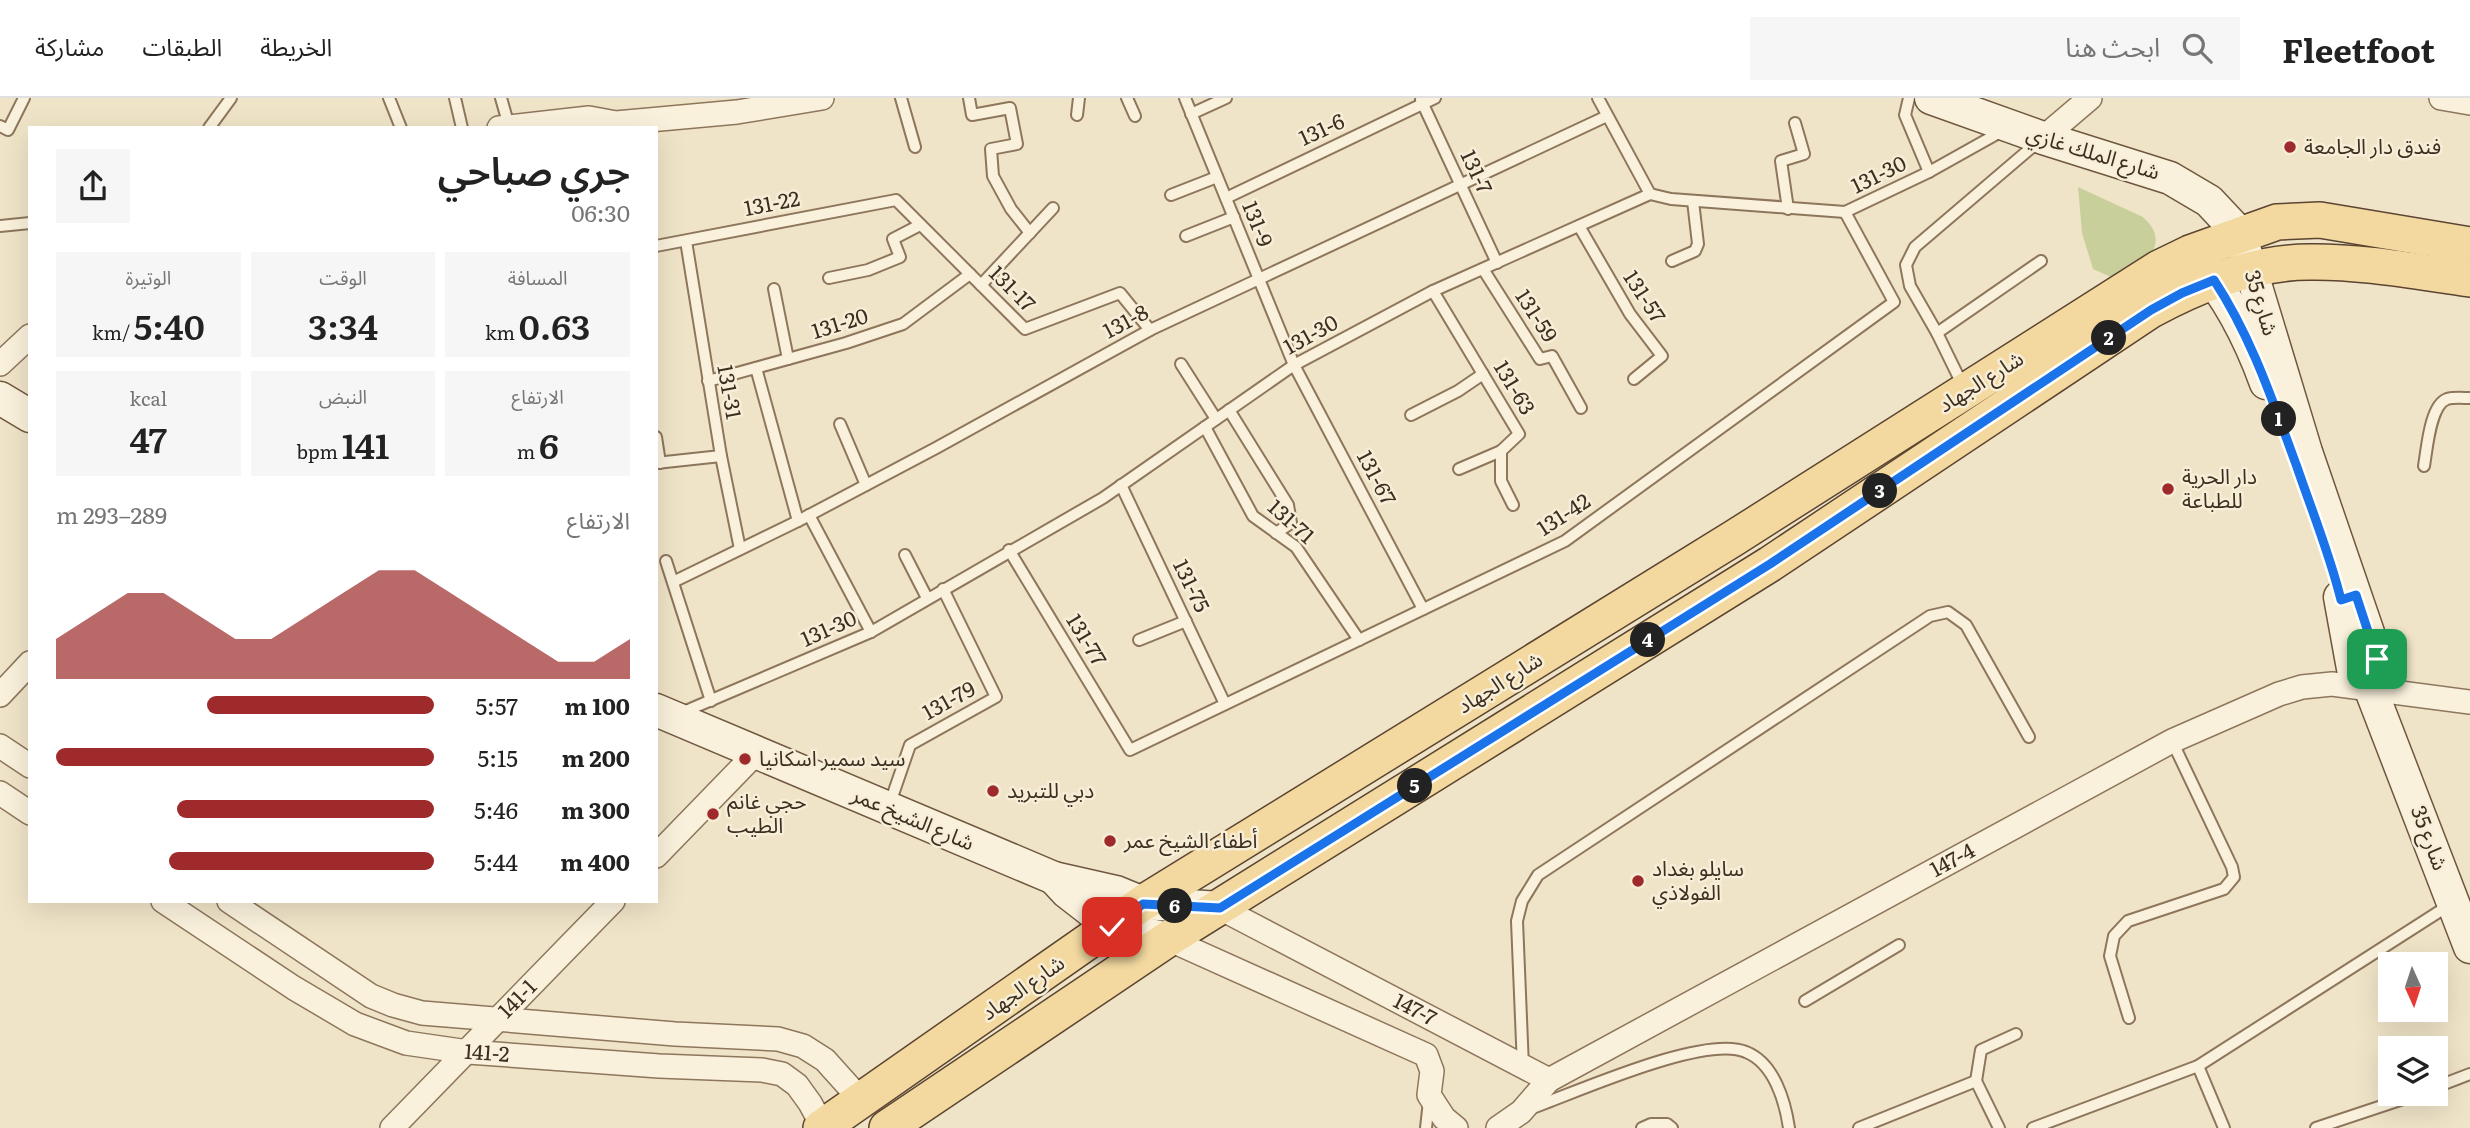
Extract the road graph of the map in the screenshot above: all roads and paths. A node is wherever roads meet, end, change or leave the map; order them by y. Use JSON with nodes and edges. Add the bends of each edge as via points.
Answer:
{"nodes":[{"id":1,"x":24,"y":98,"type":"edge"},
{"id":2,"x":232,"y":98,"type":"edge"},
{"id":3,"x":389,"y":98,"type":"edge"},
{"id":4,"x":455,"y":98,"type":"edge"},
{"id":5,"x":501,"y":98,"type":"edge"},
{"id":6,"x":901,"y":98,"type":"edge"},
{"id":7,"x":969,"y":98,"type":"edge"},
{"id":8,"x":1079,"y":98,"type":"edge"},
{"id":9,"x":1127,"y":98,"type":"edge"},
{"id":10,"x":1185,"y":98,"type":"edge"},
{"id":11,"x":1226,"y":98,"type":"edge"},
{"id":12,"x":1435,"y":98,"type":"edge"},
{"id":13,"x":1598,"y":98,"type":"edge"},
{"id":14,"x":1909,"y":98,"type":"edge"},
{"id":15,"x":1931,"y":98,"type":"edge"},
{"id":16,"x":2090,"y":98,"type":"edge"},
{"id":17,"x":2441,"y":98,"type":"edge"},
{"id":18,"x":808,"y":99,"type":"edge"},
{"id":19,"x":1421,"y":101,"type":"edge"},
{"id":20,"x":2470,"y":103,"type":"edge"},
{"id":21,"x":1192,"y":114,"type":"junction"},
{"id":22,"x":1077,"y":115,"type":"dead end"},
{"id":23,"x":1135,"y":116,"type":"dead end"},
{"id":24,"x":1607,"y":116,"type":"junction"},
{"id":25,"x":1796,"y":123,"type":"dead end"},
{"id":26,"x":211,"y":126,"type":"edge"},
{"id":27,"x":400,"y":126,"type":"edge"},
{"id":28,"x":462,"y":126,"type":"edge"},
{"id":29,"x":504,"y":126,"type":"edge"},
{"id":30,"x":513,"y":126,"type":"edge"},
{"id":31,"x":614,"y":126,"type":"edge"},
{"id":32,"x":2010,"y":127,"type":"junction"},
{"id":33,"x":4,"y":128,"type":"edge"},
{"id":34,"x":2043,"y":138,"type":"junction"},
{"id":35,"x":915,"y":147,"type":"dead end"},
{"id":36,"x":1929,"y":172,"type":"junction"},
{"id":37,"x":1217,"y":177,"type":"junction"},
{"id":38,"x":1461,"y":185,"type":"junction"},
{"id":39,"x":1650,"y":194,"type":"junction"},
{"id":40,"x":1171,"y":195,"type":"dead end"},
{"id":41,"x":1226,"y":198,"type":"junction"},
{"id":42,"x":895,"y":200,"type":"joint"},
{"id":43,"x":1693,"y":201,"type":"junction"},
{"id":44,"x":1054,"y":208,"type":"dead end"},
{"id":45,"x":1788,"y":209,"type":"junction"},
{"id":46,"x":1845,"y":212,"type":"junction"},
{"id":47,"x":1234,"y":217,"type":"junction"},
{"id":48,"x":28,"y":223,"type":"edge"},
{"id":49,"x":920,"y":225,"type":"junction"},
{"id":50,"x":0,"y":226,"type":"edge"},
{"id":51,"x":1579,"y":226,"type":"junction"},
{"id":52,"x":1030,"y":233,"type":"junction"},
{"id":53,"x":2240,"y":234,"type":"junction"},
{"id":54,"x":1186,"y":236,"type":"dead end"},
{"id":55,"x":686,"y":241,"type":"junction"},
{"id":56,"x":658,"y":245,"type":"edge"},
{"id":57,"x":2470,"y":245,"type":"edge"},
{"id":58,"x":2190,"y":253,"type":"junction"},
{"id":59,"x":1672,"y":261,"type":"dead end"},
{"id":60,"x":2040,"y":261,"type":"dead end"},
{"id":61,"x":1497,"y":263,"type":"junction"},
{"id":62,"x":1483,"y":269,"type":"junction"},
{"id":63,"x":2251,"y":269,"type":"junction"},
{"id":64,"x":970,"y":274,"type":"junction"},
{"id":65,"x":829,"y":278,"type":"dead end"},
{"id":66,"x":1259,"y":278,"type":"junction"},
{"id":67,"x":2470,"y":279,"type":"edge"},
{"id":68,"x":2214,"y":280,"type":"junction"},
{"id":69,"x":981,"y":285,"type":"junction"},
{"id":70,"x":774,"y":289,"type":"dead end"},
{"id":71,"x":1433,"y":291,"type":"junction"},
{"id":72,"x":1150,"y":330,"type":"junction"},
{"id":73,"x":1937,"y":333,"type":"junction"},
{"id":74,"x":28,"y":338,"type":"edge"},
{"id":75,"x":788,"y":359,"type":"junction"},
{"id":76,"x":0,"y":364,"type":"edge"},
{"id":77,"x":1181,"y":364,"type":"dead end"},
{"id":78,"x":1294,"y":365,"type":"junction"},
{"id":79,"x":756,"y":368,"type":"junction"},
{"id":80,"x":1483,"y":374,"type":"junction"},
{"id":81,"x":1634,"y":379,"type":"dead end"},
{"id":82,"x":708,"y":382,"type":"junction"},
{"id":83,"x":1965,"y":391,"type":"junction"},
{"id":84,"x":0,"y":398,"type":"edge"},
{"id":85,"x":2470,"y":398,"type":"edge"},
{"id":86,"x":1581,"y":408,"type":"dead end"},
{"id":87,"x":1229,"y":410,"type":"junction"},
{"id":88,"x":28,"y":415,"type":"edge"},
{"id":89,"x":1411,"y":415,"type":"dead end"},
{"id":90,"x":1216,"y":419,"type":"junction"},
{"id":91,"x":839,"y":424,"type":"dead end"},
{"id":92,"x":1205,"y":427,"type":"junction"},
{"id":93,"x":1501,"y":451,"type":"junction"},
{"id":94,"x":721,"y":456,"type":"junction"},
{"id":95,"x":658,"y":463,"type":"edge"},
{"id":96,"x":2424,"y":466,"type":"dead end"},
{"id":97,"x":1460,"y":469,"type":"dead end"},
{"id":98,"x":866,"y":485,"type":"junction"},
{"id":99,"x":1121,"y":485,"type":"junction"},
{"id":100,"x":1513,"y":505,"type":"dead end"},
{"id":101,"x":809,"y":515,"type":"junction"},
{"id":102,"x":798,"y":521,"type":"junction"},
{"id":103,"x":1276,"y":533,"type":"junction"},
{"id":104,"x":740,"y":550,"type":"junction"},
{"id":105,"x":1009,"y":550,"type":"junction"},
{"id":106,"x":905,"y":555,"type":"dead end"},
{"id":107,"x":666,"y":561,"type":"dead end"},
{"id":108,"x":673,"y":582,"type":"junction"},
{"id":109,"x":943,"y":589,"type":"junction"},
{"id":110,"x":927,"y":598,"type":"junction"},
{"id":111,"x":2348,"y":598,"type":"junction"},
{"id":112,"x":1423,"y":609,"type":"junction"},
{"id":113,"x":1186,"y":621,"type":"junction"},
{"id":114,"x":871,"y":632,"type":"junction"},
{"id":115,"x":1139,"y":640,"type":"dead end"},
{"id":116,"x":1359,"y":640,"type":"junction"},
{"id":117,"x":28,"y":665,"type":"edge"},
{"id":118,"x":2371,"y":690,"type":"junction"},
{"id":119,"x":0,"y":695,"type":"edge"},
{"id":120,"x":711,"y":701,"type":"junction"},
{"id":121,"x":2470,"y":702,"type":"edge"},
{"id":122,"x":1226,"y":704,"type":"junction"},
{"id":123,"x":663,"y":714,"type":"edge"},
{"id":124,"x":2029,"y":737,"type":"dead end"},
{"id":125,"x":2172,"y":741,"type":"junction"},
{"id":126,"x":0,"y":746,"type":"edge"},
{"id":127,"x":1130,"y":750,"type":"joint"},
{"id":128,"x":756,"y":752,"type":"junction"},
{"id":129,"x":28,"y":765,"type":"edge"},
{"id":130,"x":0,"y":793,"type":"edge"},
{"id":131,"x":888,"y":808,"type":"junction"},
{"id":132,"x":28,"y":812,"type":"edge"},
{"id":133,"x":658,"y":854,"type":"edge"},
{"id":134,"x":1054,"y":878,"type":"junction"},
{"id":135,"x":166,"y":903,"type":"edge"},
{"id":136,"x":232,"y":903,"type":"edge"},
{"id":137,"x":611,"y":903,"type":"edge"},
{"id":138,"x":2454,"y":903,"type":"junction"},
{"id":139,"x":1143,"y":904,"type":"junction"},
{"id":140,"x":1220,"y":908,"type":"junction"},
{"id":141,"x":1112,"y":927,"type":"junction"},
{"id":142,"x":1168,"y":940,"type":"junction"},
{"id":143,"x":1899,"y":945,"type":"dead end"},
{"id":144,"x":2470,"y":947,"type":"edge"},
{"id":145,"x":1804,"y":1001,"type":"dead end"},
{"id":146,"x":2129,"y":1017,"type":"dead end"},
{"id":147,"x":500,"y":1018,"type":"junction"},
{"id":148,"x":2016,"y":1034,"type":"dead end"},
{"id":149,"x":468,"y":1052,"type":"junction"},
{"id":150,"x":2198,"y":1066,"type":"junction"},
{"id":151,"x":1523,"y":1067,"type":"junction"},
{"id":152,"x":2470,"y":1074,"type":"edge"},
{"id":153,"x":1549,"y":1080,"type":"junction"},
{"id":154,"x":1976,"y":1082,"type":"junction"},
{"id":155,"x":2448,"y":1082,"type":"edge"},
{"id":156,"x":1429,"y":1094,"type":"junction"},
{"id":157,"x":861,"y":1100,"type":"junction"},
{"id":158,"x":2382,"y":1106,"type":"edge"},
{"id":159,"x":1521,"y":1112,"type":"junction"},
{"id":160,"x":392,"y":1128,"type":"edge"},
{"id":161,"x":822,"y":1128,"type":"edge"},
{"id":162,"x":887,"y":1128,"type":"edge"},
{"id":163,"x":1426,"y":1128,"type":"edge"},
{"id":164,"x":1456,"y":1128,"type":"edge"},
{"id":165,"x":1498,"y":1128,"type":"edge"},
{"id":166,"x":1642,"y":1128,"type":"edge"},
{"id":167,"x":1672,"y":1128,"type":"edge"},
{"id":168,"x":1789,"y":1128,"type":"edge"},
{"id":169,"x":1859,"y":1128,"type":"edge"},
{"id":170,"x":1999,"y":1128,"type":"edge"},
{"id":171,"x":2033,"y":1128,"type":"edge"},
{"id":172,"x":2224,"y":1128,"type":"edge"},
{"id":173,"x":2316,"y":1128,"type":"edge"}],
"edges":[{"from":1,"to":33,"type":"lane"},
{"from":2,"to":26,"type":"lane"},
{"from":3,"to":27,"type":"lane"},
{"from":4,"to":28,"type":"lane"},
{"from":5,"to":29,"type":"lane"},
{"from":6,"to":35,"type":"lane"},
{"from":7,"to":52,"type":"lane","via":[[972,115],[1010,108],[1017,144],[991,149],[993,176]]},
{"from":8,"to":22,"type":"lane"},
{"from":9,"to":23,"type":"lane"},
{"from":10,"to":21,"type":"lane","name":"131-9"},
{"from":11,"to":21,"type":"lane"},
{"from":12,"to":19,"type":"lane","name":"131-6"},
{"from":13,"to":24,"type":"lane"},
{"from":14,"to":36,"type":"lane","via":[[1905,115]]},
{"from":15,"to":32,"type":"street","name":"شارع الملك غازي"},
{"from":16,"to":34,"type":"street"},
{"from":17,"to":20,"type":"street"},
{"from":18,"to":31,"type":"street"},
{"from":19,"to":38,"type":"lane","name":"131-7"},
{"from":19,"to":41,"type":"lane","name":"131-6"},
{"from":21,"to":37,"type":"lane","name":"131-9"},
{"from":24,"to":38,"type":"lane","name":"131-8"},
{"from":24,"to":39,"type":"lane"},
{"from":25,"to":45,"type":"lane","via":[[1804,154],[1781,161]]},
{"from":30,"to":31,"type":"street","via":[[589,118]]},
{"from":32,"to":34,"type":"street","name":"شارع الملك غازي"},
{"from":32,"to":36,"type":"lane","name":"131-30"},
{"from":34,"to":53,"type":"street","name":"شارع الملك غازي","via":[[2170,178],[2209,201]]},
{"from":34,"to":73,"type":"lane","via":[[1915,247],[1906,265],[1910,286]]},
{"from":36,"to":46,"type":"lane","name":"131-30"},
{"from":37,"to":40,"type":"lane"},
{"from":37,"to":41,"type":"lane","name":"131-9"},
{"from":38,"to":61,"type":"lane","name":"131-7"},
{"from":38,"to":66,"type":"lane","name":"131-8"},
{"from":39,"to":43,"type":"lane","name":"131-30"},
{"from":39,"to":51,"type":"lane","name":"131-30"},
{"from":41,"to":47,"type":"lane","name":"131-9"},
{"from":42,"to":49,"type":"lane","name":"131-17"},
{"from":42,"to":55,"type":"lane","name":"131-22"},
{"from":43,"to":45,"type":"lane","name":"131-30"},
{"from":43,"to":59,"type":"lane","via":[[1698,244],[1695,251]]},
{"from":44,"to":52,"type":"lane"},
{"from":45,"to":46,"type":"lane","name":"131-30"},
{"from":46,"to":112,"type":"lane","name":"131-42","via":[[1894,302],[1565,541]]},
{"from":47,"to":54,"type":"lane"},
{"from":47,"to":66,"type":"lane","name":"131-9"},
{"from":48,"to":50,"type":"lane"},
{"from":49,"to":64,"type":"lane","name":"131-17"},
{"from":49,"to":65,"type":"lane","via":[[893,239],[900,257]]},
{"from":51,"to":61,"type":"lane","name":"131-30"},
{"from":51,"to":81,"type":"lane","name":"131-57","via":[[1630,314],[1662,356]]},
{"from":52,"to":69,"type":"lane"},
{"from":53,"to":57,"type":"main road","via":[[2277,222],[2320,220]]},
{"from":53,"to":58,"type":"main road"},
{"from":53,"to":63,"type":"street","name":"شارع 35"},
{"from":55,"to":56,"type":"lane","name":"131-22"},
{"from":55,"to":82,"type":"lane","name":"131-31"},
{"from":58,"to":68,"type":"street","name":"شارع 35"},
{"from":58,"to":83,"type":"main road","name":"شارع الجهاد"},
{"from":60,"to":73,"type":"lane"},
{"from":61,"to":62,"type":"lane","name":"131-30"},
{"from":62,"to":71,"type":"lane","name":"131-30"},
{"from":62,"to":86,"type":"lane","name":"131-59","via":[[1540,359],[1552,356]]},
{"from":63,"to":67,"type":"main road","via":[[2308,261]]},
{"from":63,"to":68,"type":"main road"},
{"from":63,"to":111,"type":"street","name":"شارع 35"},
{"from":64,"to":69,"type":"lane","name":"131-17"},
{"from":64,"to":75,"type":"lane","name":"131-20","via":[[902,324]]},
{"from":66,"to":72,"type":"lane","name":"131-8"},
{"from":66,"to":78,"type":"lane","name":"131-9"},
{"from":68,"to":111,"type":"street","name":"شارع 35","via":[[2265,379],[2327,553]]},
{"from":68,"to":140,"type":"main road","name":"شارع الجهاد","via":[[2151,310],[1770,564]]},
{"from":69,"to":72,"type":"lane","name":"131-17","via":[[1025,329],[1120,293]]},
{"from":70,"to":75,"type":"lane"},
{"from":71,"to":78,"type":"lane","name":"131-30"},
{"from":71,"to":80,"type":"lane","name":"131-63"},
{"from":72,"to":98,"type":"lane","name":"131-8"},
{"from":73,"to":83,"type":"lane"},
{"from":74,"to":76,"type":"street"},
{"from":75,"to":79,"type":"lane","name":"131-20"},
{"from":77,"to":90,"type":"lane"},
{"from":78,"to":87,"type":"lane","name":"131-30"},
{"from":78,"to":112,"type":"lane","name":"131-67"},
{"from":79,"to":82,"type":"lane","name":"131-20"},
{"from":79,"to":102,"type":"lane"},
{"from":80,"to":89,"type":"lane"},
{"from":80,"to":93,"type":"lane","name":"131-63","via":[[1519,434]]},
{"from":82,"to":94,"type":"lane","name":"131-31"},
{"from":83,"to":139,"type":"main road","name":"شارع الجهاد"},
{"from":84,"to":88,"type":"street"},
{"from":85,"to":96,"type":"lane","via":[[2447,399],[2438,405]]},
{"from":87,"to":90,"type":"lane","name":"131-30"},
{"from":87,"to":103,"type":"lane","via":[[1288,505],[1291,523]]},
{"from":90,"to":92,"type":"lane","name":"131-30"},
{"from":91,"to":98,"type":"lane"},
{"from":92,"to":99,"type":"lane","name":"131-30"},
{"from":92,"to":103,"type":"lane","name":"131-71","via":[[1253,516]]},
{"from":93,"to":97,"type":"lane"},
{"from":93,"to":100,"type":"lane","name":"131-63","via":[[1501,481]]},
{"from":94,"to":95,"type":"lane"},
{"from":94,"to":104,"type":"lane","name":"131-31"},
{"from":98,"to":101,"type":"lane","name":"131-8"},
{"from":99,"to":105,"type":"lane","name":"131-30"},
{"from":99,"to":113,"type":"lane","name":"131-75"},
{"from":101,"to":102,"type":"lane","name":"131-8"},
{"from":101,"to":114,"type":"lane"},
{"from":102,"to":104,"type":"lane","name":"131-8"},
{"from":103,"to":116,"type":"lane","name":"131-71","via":[[1296,547]]},
{"from":104,"to":108,"type":"lane","name":"131-8"},
{"from":105,"to":109,"type":"lane","name":"131-30"},
{"from":105,"to":127,"type":"lane","name":"131-77"},
{"from":106,"to":110,"type":"lane"},
{"from":107,"to":108,"type":"lane"},
{"from":108,"to":120,"type":"lane"},
{"from":109,"to":110,"type":"lane","name":"131-30"},
{"from":109,"to":131,"type":"lane","name":"131-79","via":[[996,696],[910,745]]},
{"from":110,"to":114,"type":"lane","name":"131-30"},
{"from":111,"to":118,"type":"street","name":"شارع 35","via":[[2354,674]]},
{"from":112,"to":116,"type":"lane","name":"131-42"},
{"from":113,"to":115,"type":"lane"},
{"from":113,"to":122,"type":"lane","name":"131-75"},
{"from":114,"to":120,"type":"lane","name":"131-30"},
{"from":116,"to":122,"type":"lane","name":"131-42"},
{"from":117,"to":119,"type":"street"},
{"from":118,"to":121,"type":"street","name":"147-4"},
{"from":118,"to":125,"type":"street","name":"147-4","via":[[2332,684],[2302,687]]},
{"from":118,"to":138,"type":"street","name":"شارع 35"},
{"from":120,"to":123,"type":"lane","name":"131-30"},
{"from":122,"to":127,"type":"lane","name":"131-42"},
{"from":123,"to":128,"type":"street","name":"شارع الشيخ عمر"},
{"from":124,"to":151,"type":"lane","via":[[1966,625],[1948,612],[1930,616],[1538,874],[1522,901],[1517,921]]},
{"from":125,"to":146,"type":"lane","via":[[2234,877],[2224,889],[2128,921],[2114,936],[2110,956]]},
{"from":125,"to":153,"type":"street","name":"147-4"},
{"from":126,"to":129,"type":"street"},
{"from":128,"to":131,"type":"street","name":"شارع الشيخ عمر"},
{"from":128,"to":133,"type":"street"},
{"from":130,"to":132,"type":"street"},
{"from":131,"to":134,"type":"street","name":"شارع الشيخ عمر"},
{"from":134,"to":139,"type":"street","name":"شارع الشيخ عمر","via":[[1116,892]]},
{"from":134,"to":141,"type":"street","name":"شارع الشيخ عمر"},
{"from":135,"to":149,"type":"street","name":"141-2","via":[[355,1024],[406,1043]]},
{"from":136,"to":147,"type":"street","name":"141-2","via":[[371,996],[422,1013]]},
{"from":137,"to":147,"type":"street","name":"141-1"},
{"from":138,"to":144,"type":"street","name":"شارع 35"},
{"from":138,"to":150,"type":"lane"},
{"from":139,"to":140,"type":"street","name":"شارع الشيخ عمر"},
{"from":139,"to":141,"type":"main road","name":"شارع الجهاد"},
{"from":140,"to":142,"type":"main road","name":"شارع الجهاد"},
{"from":140,"to":151,"type":"street","name":"147-7"},
{"from":141,"to":142,"type":"street","name":"شارع الشيخ عمر"},
{"from":141,"to":157,"type":"main road","name":"شارع الجهاد"},
{"from":142,"to":156,"type":"street","name":"147-7","via":[[1426,1055],[1432,1071]]},
{"from":142,"to":162,"type":"main road","name":"شارع الجهاد"},
{"from":143,"to":145,"type":"lane"},
{"from":147,"to":149,"type":"street","name":"141-1"},
{"from":147,"to":157,"type":"street","name":"141-2","via":[[778,1039],[803,1046],[825,1060]]},
{"from":148,"to":154,"type":"lane","via":[[1981,1050]]},
{"from":149,"to":160,"type":"street","name":"141-1"},
{"from":149,"to":161,"type":"street","name":"141-2","via":[[782,1074],[797,1084]]},
{"from":150,"to":171,"type":"lane"},
{"from":150,"to":172,"type":"lane"},
{"from":151,"to":153,"type":"street","name":"147-7"},
{"from":152,"to":155,"type":"lane"},
{"from":153,"to":159,"type":"street"},
{"from":154,"to":169,"type":"lane"},
{"from":154,"to":170,"type":"lane"},
{"from":156,"to":163,"type":"lane"},
{"from":156,"to":164,"type":"street"},
{"from":157,"to":161,"type":"main road","name":"شارع الجهاد"},
{"from":158,"to":173,"type":"lane"},
{"from":159,"to":165,"type":"street"},
{"from":159,"to":168,"type":"lane","via":[[1680,1054],[1724,1047],[1746,1052],[1760,1062],[1781,1094]]},
{"from":166,"to":167,"type":"lane","via":[[1667,1124]]}]}
